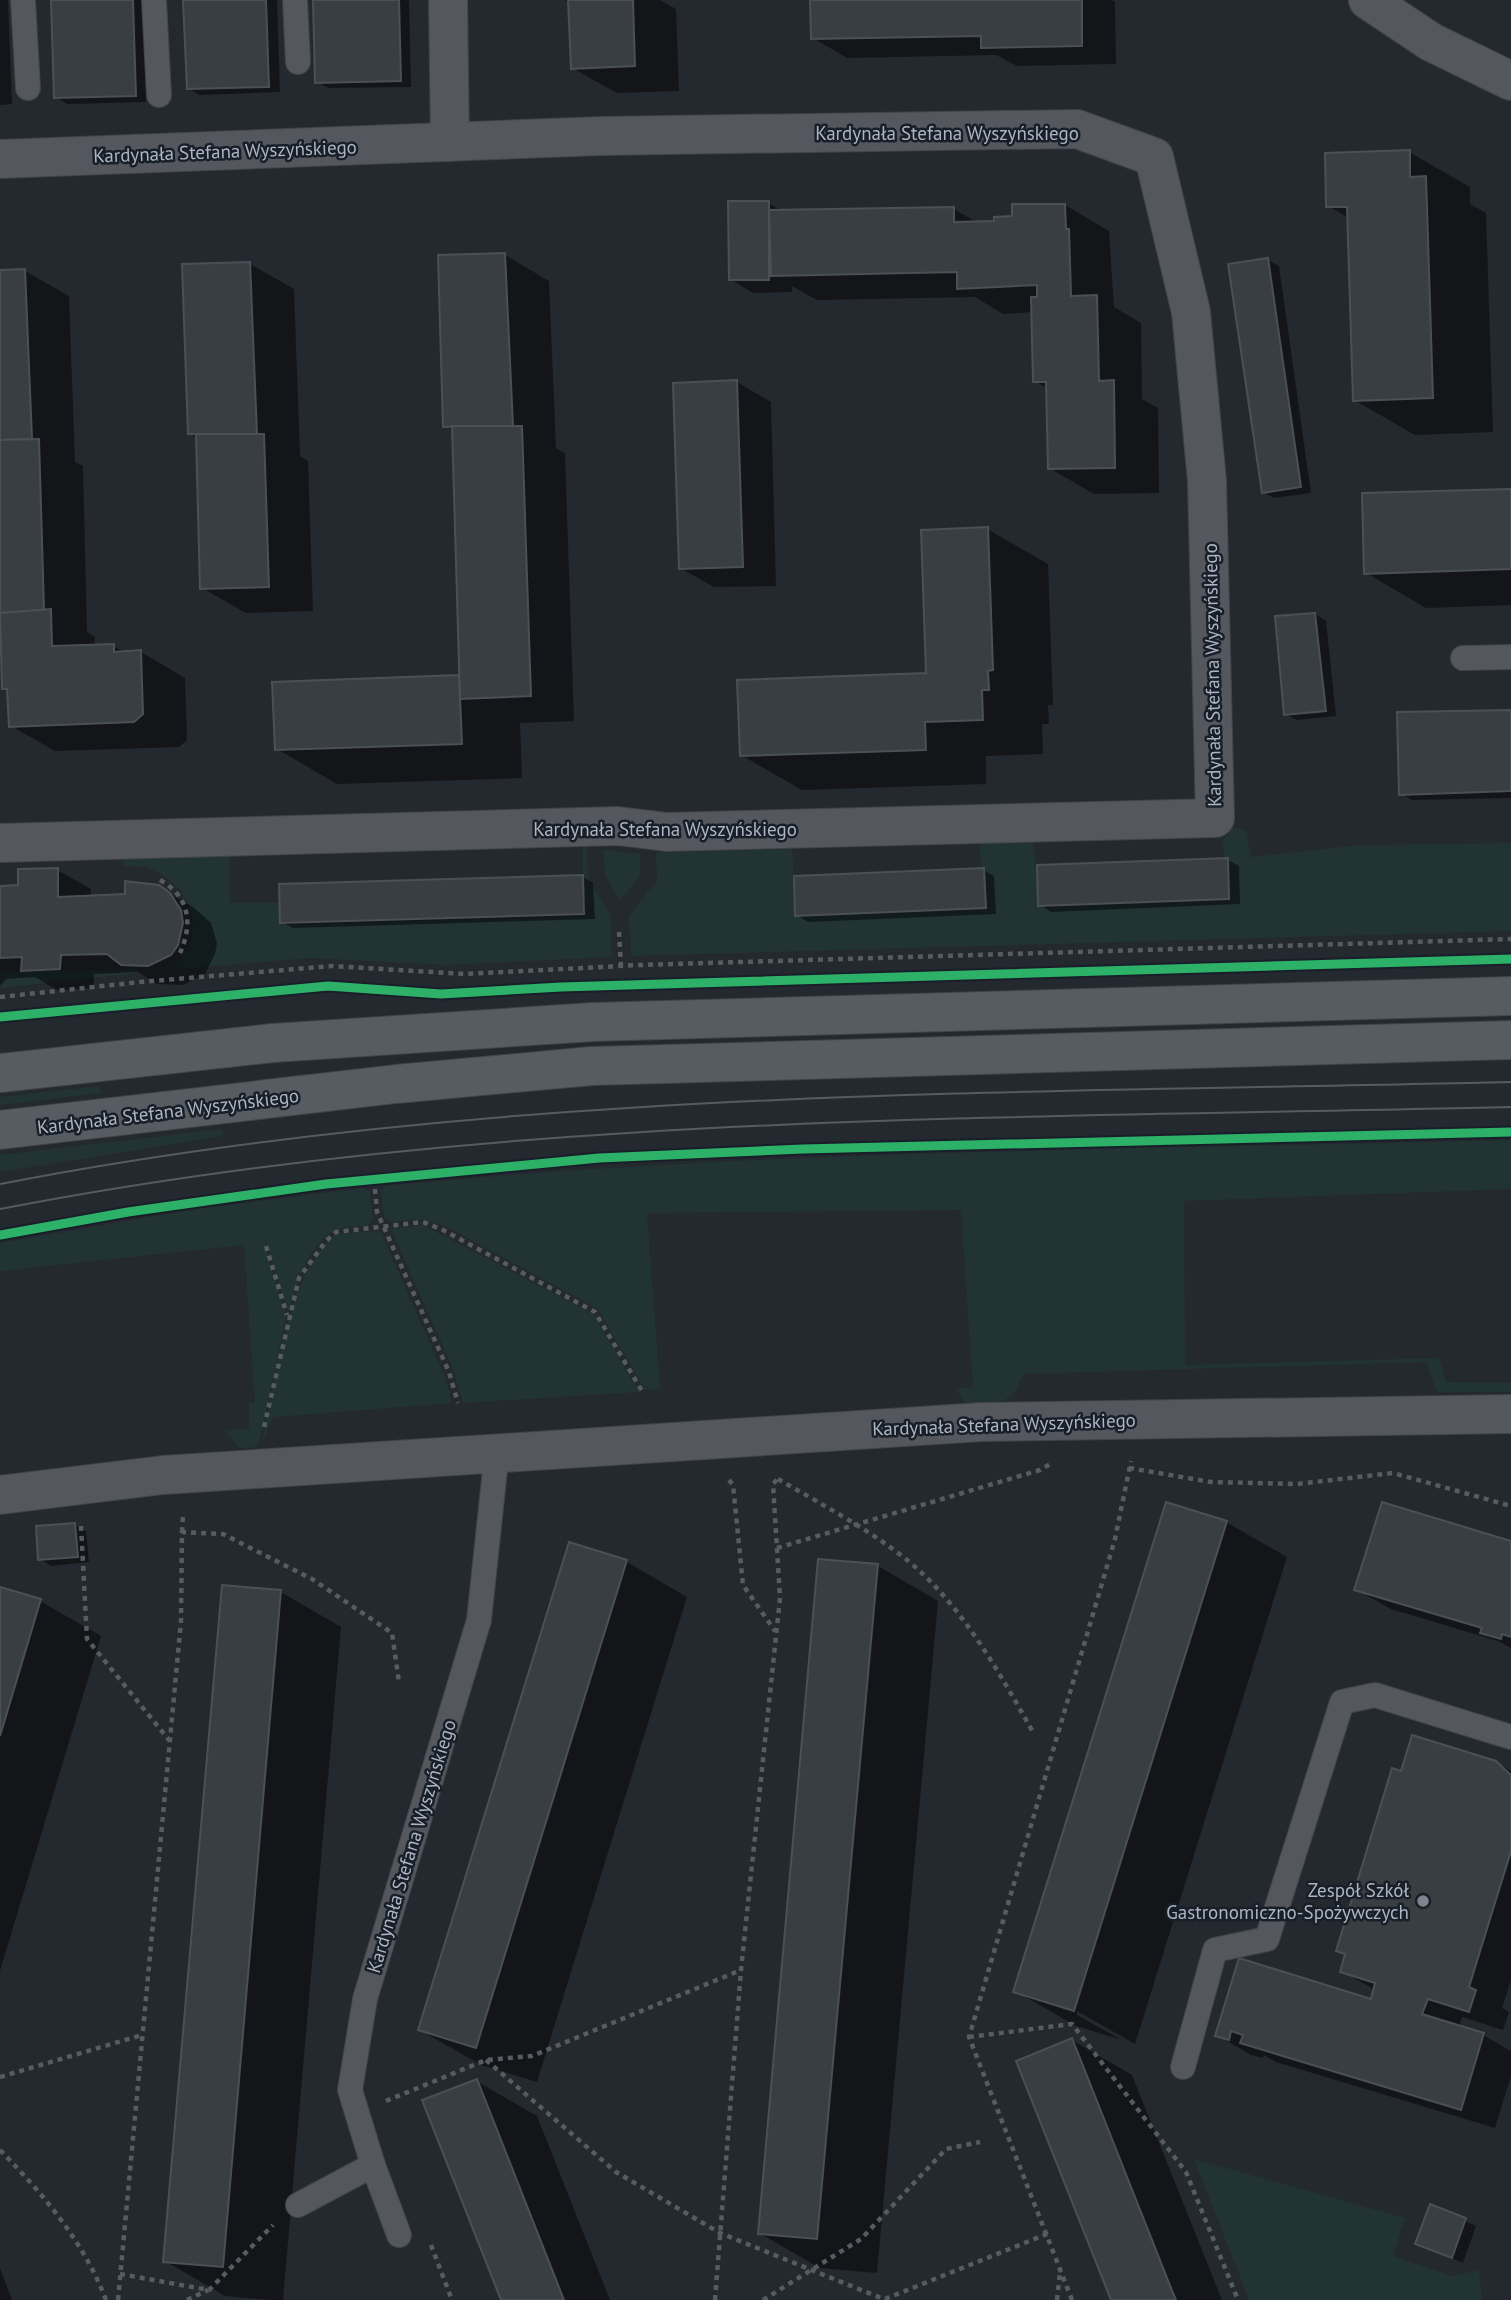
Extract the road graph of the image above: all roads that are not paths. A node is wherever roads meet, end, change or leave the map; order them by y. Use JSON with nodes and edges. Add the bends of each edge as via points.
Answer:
{"nodes":[{"id":1,"x":23,"y":0,"type":"edge"},
{"id":2,"x":154,"y":0,"type":"edge"},
{"id":3,"x":295,"y":0,"type":"edge"},
{"id":4,"x":448,"y":0,"type":"edge"},
{"id":5,"x":1368,"y":0,"type":"edge"},
{"id":6,"x":298,"y":62,"type":"dead end"},
{"id":7,"x":1511,"y":80,"type":"edge"},
{"id":8,"x":28,"y":88,"type":"dead end"},
{"id":9,"x":159,"y":94,"type":"dead end"},
{"id":10,"x":450,"y":142,"type":"junction"},
{"id":11,"x":0,"y":159,"type":"edge"},
{"id":12,"x":1511,"y":657,"type":"edge"},
{"id":13,"x":1463,"y":659,"type":"dead end"},
{"id":14,"x":0,"y":843,"type":"edge"},
{"id":15,"x":1511,"y":996,"type":"edge"},
{"id":16,"x":1511,"y":1040,"type":"edge"},
{"id":17,"x":0,"y":1073,"type":"edge"},
{"id":18,"x":0,"y":1130,"type":"edge"},
{"id":19,"x":1511,"y":1414,"type":"edge"},
{"id":20,"x":497,"y":1451,"type":"junction"},
{"id":21,"x":0,"y":1495,"type":"edge"},
{"id":22,"x":1511,"y":1737,"type":"edge"},
{"id":23,"x":1183,"y":2067,"type":"dead end"},
{"id":24,"x":373,"y":2165,"type":"junction"},
{"id":25,"x":298,"y":2205,"type":"road end"},
{"id":26,"x":399,"y":2235,"type":"dead end"}],
"edges":[{"from":1,"to":8,"type":"lane"},
{"from":2,"to":9,"type":"lane"},
{"from":3,"to":6,"type":"lane"},
{"from":4,"to":10,"type":"street"},
{"from":5,"to":7,"type":"street","via":[[1431,42]]},
{"from":10,"to":11,"type":"street","name":"Kardynała Stefana Wyszyńskiego"},
{"from":10,"to":14,"type":"street","name":"Kardynała Stefana Wyszyńskiego","via":[[602,135],[1077,129],[1154,157],[1191,312],[1207,481],[1215,818],[667,832],[618,826]]},
{"from":12,"to":13,"type":"lane"},
{"from":15,"to":17,"type":"main road","via":[[593,1021],[273,1043]]},
{"from":16,"to":18,"type":"main road","name":"Kardynała Stefana Wyszyńskiego","via":[[592,1066]]},
{"from":19,"to":20,"type":"street","name":"Kardynała Stefana Wyszyńskiego","via":[[982,1422]]},
{"from":20,"to":21,"type":"street","name":"Kardynała Stefana Wyszyńskiego","via":[[163,1475]]},
{"from":20,"to":24,"type":"lane","name":"Kardynała Stefana Wyszyńskiego","via":[[479,1620],[365,1999],[350,2090]]},
{"from":22,"to":23,"type":"lane","via":[[1375,1695],[1342,1702],[1268,1940],[1215,1950]]},
{"from":24,"to":25,"type":"lane"},
{"from":24,"to":26,"type":"lane","name":"Kardynała Stefana Wyszyńskiego"}]}
